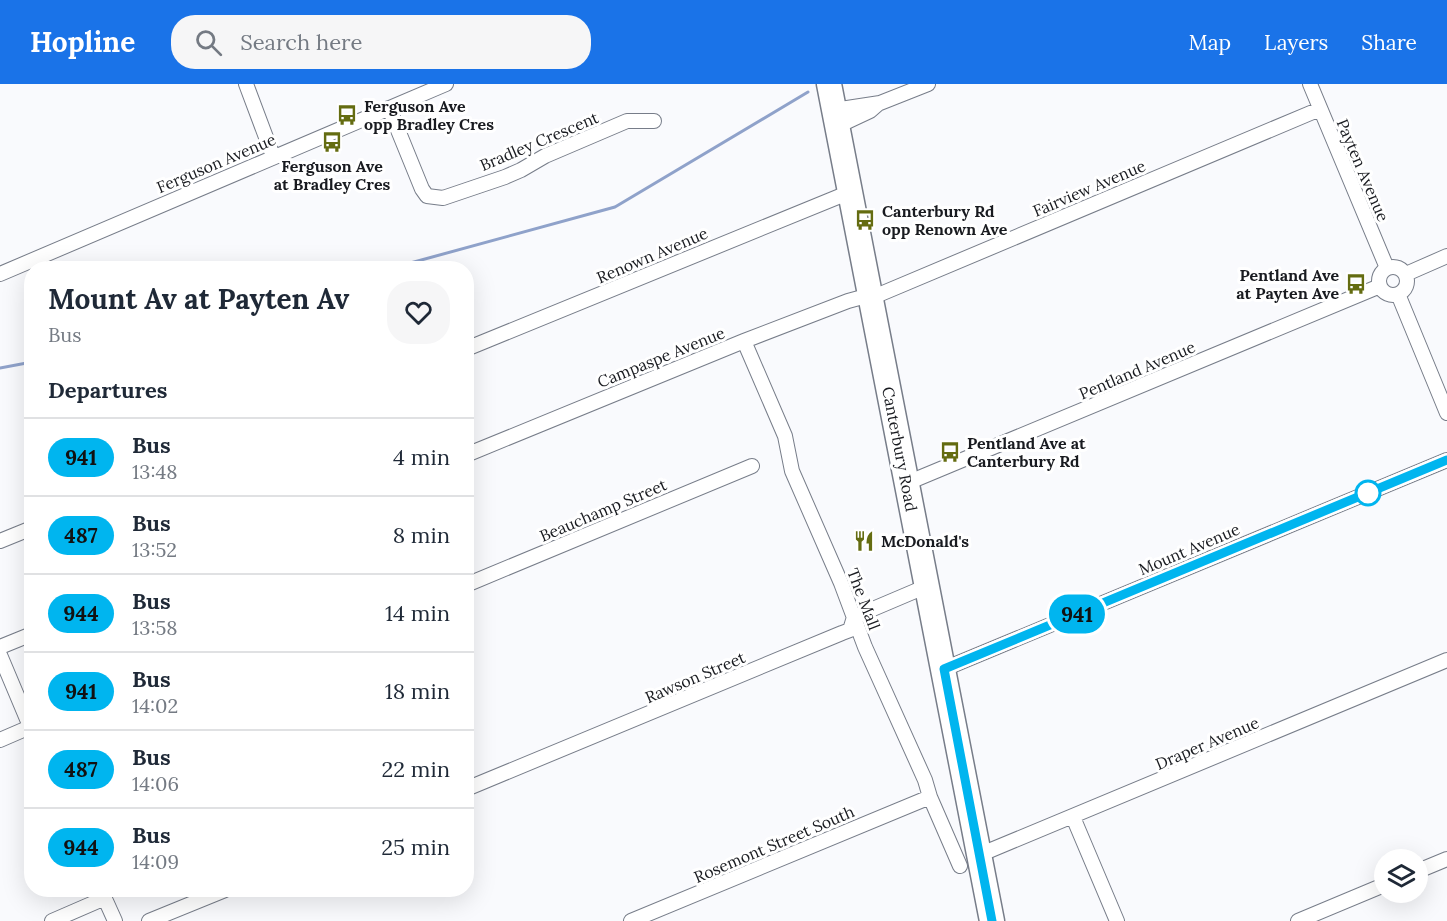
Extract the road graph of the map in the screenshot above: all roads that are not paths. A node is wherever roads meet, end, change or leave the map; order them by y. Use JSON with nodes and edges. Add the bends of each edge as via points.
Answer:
{"nodes":[{"id":1,"x":246,"y":84,"type":"edge"},
{"id":2,"x":446,"y":84,"type":"edge"},
{"id":3,"x":829,"y":84,"type":"edge"},
{"id":4,"x":928,"y":84,"type":"edge"},
{"id":5,"x":1310,"y":84,"type":"edge"},
{"id":6,"x":389,"y":108,"type":"junction"},
{"id":7,"x":1320,"y":109,"type":"junction"},
{"id":8,"x":836,"y":118,"type":"junction"},
{"id":9,"x":654,"y":121,"type":"dead end"},
{"id":10,"x":273,"y":156,"type":"junction"},
{"id":11,"x":850,"y":192,"type":"junction"},
{"id":12,"x":1447,"y":256,"type":"edge"},
{"id":13,"x":30,"y":261,"type":"edge"},
{"id":14,"x":24,"y":264,"type":"edge"},
{"id":15,"x":1387,"y":268,"type":"junction"},
{"id":16,"x":0,"y":274,"type":"edge"},
{"id":17,"x":1406,"y":274,"type":"junction"},
{"id":18,"x":1380,"y":286,"type":"junction"},
{"id":19,"x":1398,"y":294,"type":"junction"},
{"id":20,"x":871,"y":296,"type":"junction"},
{"id":21,"x":744,"y":341,"type":"junction"},
{"id":22,"x":474,"y":346,"type":"edge"},
{"id":23,"x":1446,"y":409,"type":"edge"},
{"id":24,"x":474,"y":452,"type":"edge"},
{"id":25,"x":1447,"y":460,"type":"edge"},
{"id":26,"x":752,"y":466,"type":"dead end"},
{"id":27,"x":907,"y":483,"type":"junction"},
{"id":28,"x":24,"y":531,"type":"edge"},
{"id":29,"x":0,"y":541,"type":"edge"},
{"id":30,"x":474,"y":582,"type":"edge"},
{"id":31,"x":927,"y":586,"type":"junction"},
{"id":32,"x":854,"y":617,"type":"junction"},
{"id":33,"x":24,"y":637,"type":"edge"},
{"id":34,"x":0,"y":647,"type":"edge"},
{"id":35,"x":0,"y":655,"type":"edge"},
{"id":36,"x":1447,"y":660,"type":"edge"},
{"id":37,"x":944,"y":669,"type":"junction"},
{"id":38,"x":24,"y":712,"type":"edge"},
{"id":39,"x":24,"y":731,"type":"edge"},
{"id":40,"x":0,"y":740,"type":"edge"},
{"id":41,"x":474,"y":786,"type":"edge"},
{"id":42,"x":930,"y":797,"type":"junction"},
{"id":43,"x":1073,"y":817,"type":"junction"},
{"id":44,"x":1447,"y":859,"type":"edge"},
{"id":45,"x":970,"y":861,"type":"junction"},
{"id":46,"x":1428,"y":867,"type":"edge"},
{"id":47,"x":1374,"y":889,"type":"edge"},
{"id":48,"x":97,"y":897,"type":"edge"},
{"id":49,"x":104,"y":897,"type":"edge"},
{"id":50,"x":208,"y":897,"type":"edge"},
{"id":51,"x":52,"y":921,"type":"edge"},
{"id":52,"x":115,"y":921,"type":"edge"},
{"id":53,"x":149,"y":921,"type":"edge"},
{"id":54,"x":631,"y":921,"type":"edge"},
{"id":55,"x":992,"y":921,"type":"edge"},
{"id":56,"x":1117,"y":921,"type":"edge"},
{"id":57,"x":1298,"y":921,"type":"edge"}],
"edges":[{"from":1,"to":10,"type":"street"},
{"from":2,"to":6,"type":"street","name":"Ferguson Avenue"},
{"from":3,"to":8,"type":"highway","name":"Canterbury Road"},
{"from":4,"to":8,"type":"street","via":[[880,103],[870,111]]},
{"from":5,"to":7,"type":"street","name":"Payten Avenue"},
{"from":6,"to":9,"type":"street","name":"Bradley Crescent","via":[[422,189],[434,198],[513,173],[627,121]]},
{"from":6,"to":10,"type":"street","name":"Ferguson Avenue"},
{"from":7,"to":15,"type":"street","name":"Payten Avenue"},
{"from":7,"to":20,"type":"street","name":"Fairview Avenue"},
{"from":8,"to":11,"type":"highway","name":"Canterbury Road"},
{"from":10,"to":13,"type":"street","name":"Ferguson Avenue"},
{"from":11,"to":20,"type":"highway","name":"Canterbury Road"},
{"from":11,"to":22,"type":"street","name":"Renown Avenue"},
{"from":12,"to":17,"type":"street"},
{"from":14,"to":16,"type":"street","name":"Ferguson Avenue"},
{"from":15,"to":17,"type":"street","via":[[1400,268]]},
{"from":15,"to":18,"type":"street","via":[[1380,274]]},
{"from":17,"to":19,"type":"street","via":[[1406,288]]},
{"from":18,"to":19,"type":"street","via":[[1390,295]]},
{"from":18,"to":27,"type":"street","name":"Pentland Avenue"},
{"from":19,"to":23,"type":"street"},
{"from":20,"to":21,"type":"street","name":"Campaspe Avenue"},
{"from":20,"to":27,"type":"highway","name":"Canterbury Road"},
{"from":21,"to":24,"type":"street","name":"Campaspe Avenue"},
{"from":21,"to":32,"type":"street","name":"The Mall","via":[[784,436],[792,471]]},
{"from":25,"to":37,"type":"street","name":"Mount Avenue"},
{"from":26,"to":30,"type":"street","name":"Beauchamp Street"},
{"from":27,"to":31,"type":"highway","name":"Canterbury Road"},
{"from":28,"to":29,"type":"street"},
{"from":31,"to":32,"type":"street","name":"Rawson Street"},
{"from":31,"to":37,"type":"highway","name":"Canterbury Road"},
{"from":32,"to":41,"type":"street","name":"Rawson Street","via":[[850,630]]},
{"from":32,"to":42,"type":"street","name":"The Mall"},
{"from":33,"to":34,"type":"street"},
{"from":35,"to":38,"type":"street"},
{"from":36,"to":43,"type":"street","name":"Draper Avenue"},
{"from":37,"to":45,"type":"highway","name":"Canterbury Road"},
{"from":39,"to":40,"type":"street"},
{"from":42,"to":45,"type":"street","name":"The Mall"},
{"from":42,"to":54,"type":"street","name":"Rosemont Street South"},
{"from":43,"to":45,"type":"street","name":"Draper Avenue"},
{"from":43,"to":56,"type":"street"},
{"from":44,"to":46,"type":"street"},
{"from":45,"to":55,"type":"highway","name":"Canterbury Road"},
{"from":47,"to":57,"type":"street"},
{"from":48,"to":51,"type":"street"},
{"from":49,"to":52,"type":"street"},
{"from":50,"to":53,"type":"street"}]}
